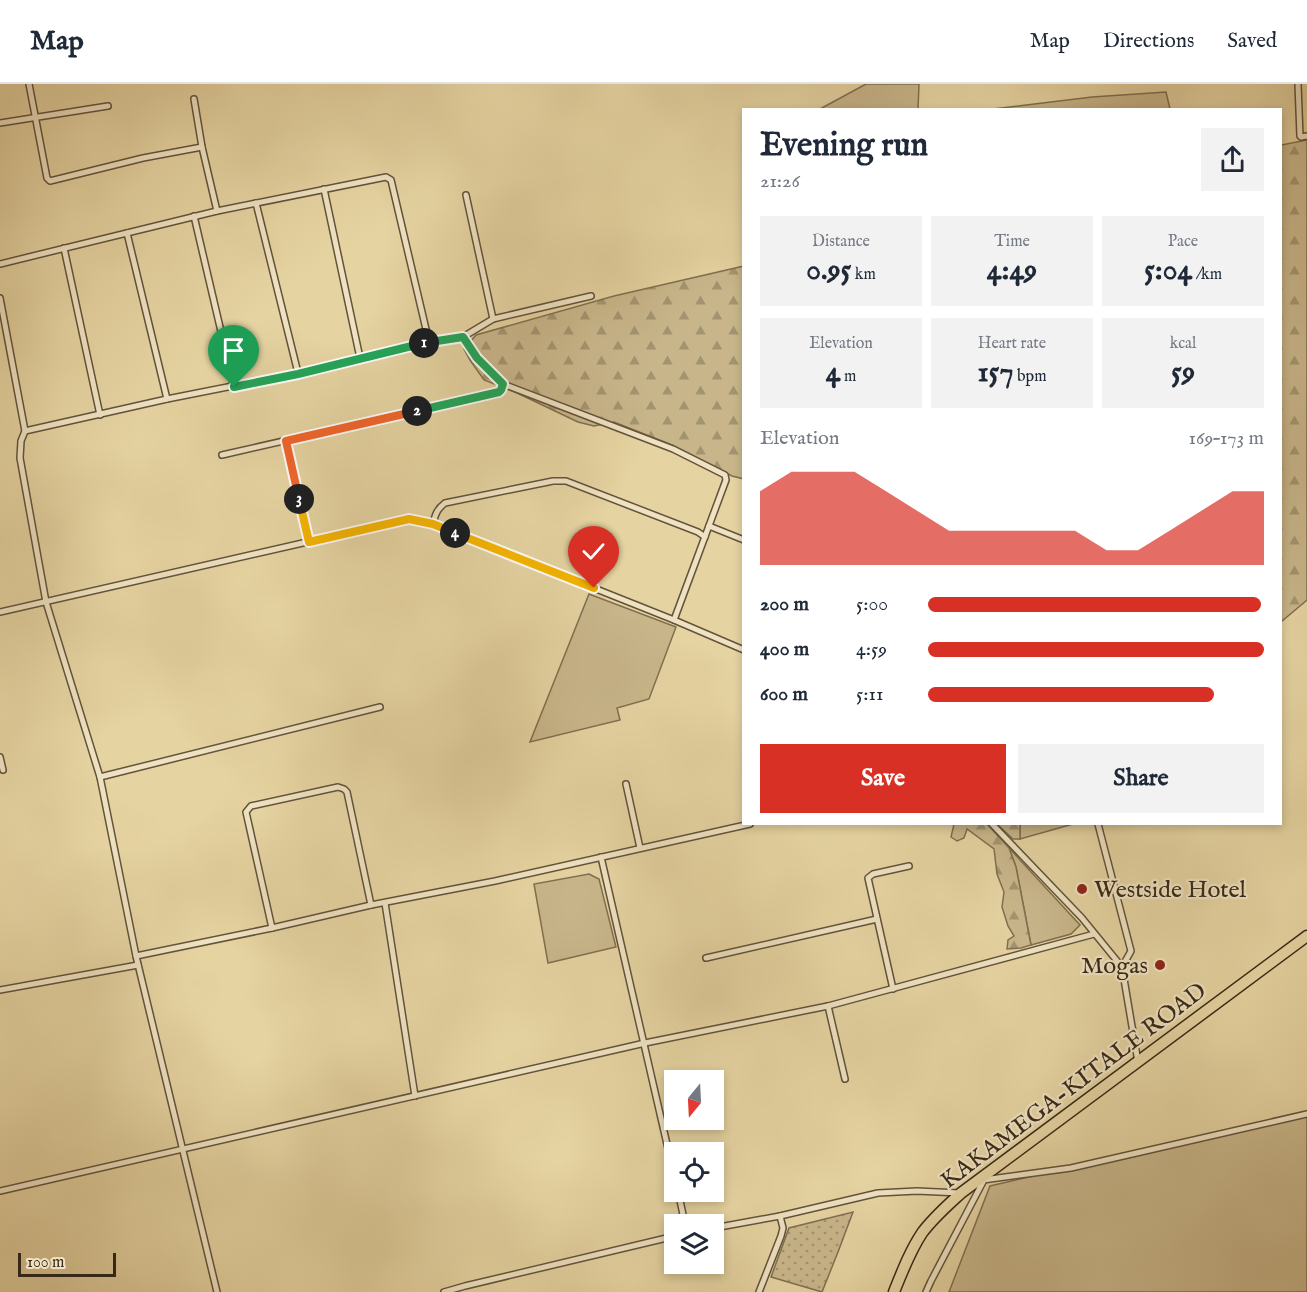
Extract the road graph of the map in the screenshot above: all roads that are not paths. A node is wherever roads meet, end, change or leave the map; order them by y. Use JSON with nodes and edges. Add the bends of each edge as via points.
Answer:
{"nodes":[{"id":1,"x":29,"y":84,"type":"edge"},
{"id":2,"x":1298,"y":84,"type":"edge"},
{"id":3,"x":194,"y":99,"type":"dead end"},
{"id":4,"x":108,"y":106,"type":"dead end"},
{"id":5,"x":37,"y":118,"type":"junction"},
{"id":6,"x":0,"y":123,"type":"edge"},
{"id":7,"x":1307,"y":136,"type":"edge"},
{"id":8,"x":202,"y":147,"type":"junction"},
{"id":9,"x":324,"y":189,"type":"junction"},
{"id":10,"x":466,"y":195,"type":"dead end"},
{"id":11,"x":256,"y":203,"type":"junction"},
{"id":12,"x":217,"y":211,"type":"junction"},
{"id":13,"x":194,"y":216,"type":"junction"},
{"id":14,"x":128,"y":232,"type":"junction"},
{"id":15,"x":64,"y":248,"type":"junction"},
{"id":16,"x":0,"y":264,"type":"edge"},
{"id":17,"x":591,"y":296,"type":"dead end"},
{"id":18,"x":0,"y":298,"type":"edge"},
{"id":19,"x":493,"y":319,"type":"junction"},
{"id":20,"x":463,"y":337,"type":"junction"},
{"id":21,"x":429,"y":342,"type":"junction"},
{"id":22,"x":360,"y":358,"type":"junction"},
{"id":23,"x":298,"y":374,"type":"junction"},
{"id":24,"x":503,"y":384,"type":"junction"},
{"id":25,"x":234,"y":387,"type":"junction"},
{"id":26,"x":167,"y":399,"type":"junction"},
{"id":27,"x":100,"y":415,"type":"junction"},
{"id":28,"x":25,"y":431,"type":"junction"},
{"id":29,"x":286,"y":441,"type":"junction"},
{"id":30,"x":222,"y":455,"type":"dead end"},
{"id":31,"x":433,"y":524,"type":"junction"},
{"id":32,"x":709,"y":526,"type":"junction"},
{"id":33,"x":705,"y":537,"type":"junction"},
{"id":34,"x":742,"y":539,"type":"edge"},
{"id":35,"x":309,"y":542,"type":"junction"},
{"id":36,"x":46,"y":602,"type":"junction"},
{"id":37,"x":0,"y":612,"type":"edge"},
{"id":38,"x":674,"y":620,"type":"junction"},
{"id":39,"x":742,"y":649,"type":"edge"},
{"id":40,"x":380,"y":707,"type":"dead end"},
{"id":41,"x":0,"y":757,"type":"edge"},
{"id":42,"x":3,"y":770,"type":"dead end"},
{"id":43,"x":100,"y":777,"type":"junction"},
{"id":44,"x":626,"y":784,"type":"dead end"},
{"id":45,"x":745,"y":825,"type":"edge"},
{"id":46,"x":993,"y":825,"type":"edge"},
{"id":47,"x":1098,"y":825,"type":"edge"},
{"id":48,"x":640,"y":848,"type":"junction"},
{"id":49,"x":601,"y":857,"type":"junction"},
{"id":50,"x":909,"y":866,"type":"dead end"},
{"id":51,"x":385,"y":903,"type":"junction"},
{"id":52,"x":371,"y":905,"type":"junction"},
{"id":53,"x":877,"y":920,"type":"junction"},
{"id":54,"x":272,"y":928,"type":"junction"},
{"id":55,"x":1094,"y":934,"type":"junction"},
{"id":56,"x":1307,"y":936,"type":"edge"},
{"id":57,"x":136,"y":956,"type":"junction"},
{"id":58,"x":706,"y":958,"type":"dead end"},
{"id":59,"x":138,"y":965,"type":"junction"},
{"id":60,"x":1122,"y":967,"type":"junction"},
{"id":61,"x":894,"y":989,"type":"junction"},
{"id":62,"x":0,"y":990,"type":"edge"},
{"id":63,"x":828,"y":1006,"type":"junction"},
{"id":64,"x":645,"y":1043,"type":"junction"},
{"id":65,"x":1138,"y":1062,"type":"junction"},
{"id":66,"x":845,"y":1079,"type":"dead end"},
{"id":67,"x":415,"y":1096,"type":"junction"},
{"id":68,"x":1307,"y":1114,"type":"edge"},
{"id":69,"x":667,"y":1142,"type":"edge"},
{"id":70,"x":182,"y":1150,"type":"junction"},
{"id":71,"x":980,"y":1181,"type":"junction"},
{"id":72,"x":0,"y":1191,"type":"edge"},
{"id":73,"x":961,"y":1193,"type":"junction"},
{"id":74,"x":780,"y":1216,"type":"junction"},
{"id":75,"x":724,"y":1226,"type":"edge"},
{"id":76,"x":664,"y":1239,"type":"edge"},
{"id":77,"x":217,"y":1292,"type":"edge"},
{"id":78,"x":444,"y":1292,"type":"edge"},
{"id":79,"x":759,"y":1292,"type":"edge"},
{"id":80,"x":894,"y":1292,"type":"edge"},
{"id":81,"x":926,"y":1292,"type":"edge"}],
"edges":[{"from":1,"to":5,"type":"street"},
{"from":2,"to":7,"type":"street","via":[[1300,136]]},
{"from":3,"to":8,"type":"street"},
{"from":4,"to":5,"type":"street"},
{"from":5,"to":6,"type":"street"},
{"from":5,"to":8,"type":"street","via":[[47,178],[52,181]]},
{"from":8,"to":12,"type":"street"},
{"from":9,"to":11,"type":"street"},
{"from":9,"to":21,"type":"street","via":[[386,177],[391,180]]},
{"from":9,"to":22,"type":"street"},
{"from":10,"to":19,"type":"street"},
{"from":11,"to":12,"type":"street"},
{"from":11,"to":23,"type":"street"},
{"from":12,"to":13,"type":"street"},
{"from":13,"to":14,"type":"street"},
{"from":13,"to":25,"type":"street"},
{"from":14,"to":15,"type":"street"},
{"from":14,"to":26,"type":"street"},
{"from":15,"to":16,"type":"street"},
{"from":15,"to":27,"type":"street"},
{"from":17,"to":19,"type":"street"},
{"from":18,"to":28,"type":"street"},
{"from":19,"to":20,"type":"street"},
{"from":20,"to":21,"type":"street"},
{"from":20,"to":24,"type":"street"},
{"from":21,"to":22,"type":"street"},
{"from":22,"to":23,"type":"street"},
{"from":23,"to":25,"type":"street"},
{"from":24,"to":29,"type":"street","via":[[499,392]]},
{"from":24,"to":32,"type":"street","via":[[673,449],[725,475]]},
{"from":25,"to":26,"type":"street"},
{"from":26,"to":27,"type":"street"},
{"from":27,"to":28,"type":"street"},
{"from":28,"to":36,"type":"street","via":[[21,458]]},
{"from":29,"to":30,"type":"street"},
{"from":29,"to":35,"type":"street"},
{"from":31,"to":33,"type":"street","via":[[439,507],[445,503],[566,481]]},
{"from":31,"to":35,"type":"street","via":[[409,519]]},
{"from":31,"to":38,"type":"street"},
{"from":32,"to":33,"type":"street"},
{"from":32,"to":34,"type":"street"},
{"from":33,"to":38,"type":"street"},
{"from":35,"to":36,"type":"street"},
{"from":36,"to":37,"type":"street"},
{"from":36,"to":43,"type":"street"},
{"from":38,"to":39,"type":"street"},
{"from":40,"to":43,"type":"street"},
{"from":41,"to":42,"type":"street"},
{"from":43,"to":57,"type":"street"},
{"from":44,"to":48,"type":"street"},
{"from":45,"to":48,"type":"street"},
{"from":46,"to":55,"type":"street"},
{"from":47,"to":60,"type":"street","via":[[1131,951]]},
{"from":48,"to":49,"type":"street"},
{"from":49,"to":51,"type":"street"},
{"from":49,"to":64,"type":"street"},
{"from":50,"to":53,"type":"street","via":[[868,878]]},
{"from":51,"to":52,"type":"street"},
{"from":51,"to":67,"type":"street"},
{"from":52,"to":54,"type":"street"},
{"from":52,"to":54,"type":"street","via":[[344,789],[338,787],[250,806],[246,812]]},
{"from":53,"to":58,"type":"street"},
{"from":53,"to":61,"type":"street"},
{"from":54,"to":57,"type":"street"},
{"from":55,"to":60,"type":"street"},
{"from":55,"to":61,"type":"street"},
{"from":56,"to":65,"type":"highway","name":"KAKAMEGA-KITALE ROAD"},
{"from":57,"to":59,"type":"street"},
{"from":59,"to":62,"type":"street"},
{"from":59,"to":70,"type":"street"},
{"from":60,"to":65,"type":"street"},
{"from":61,"to":63,"type":"street"},
{"from":63,"to":64,"type":"street"},
{"from":63,"to":66,"type":"street"},
{"from":64,"to":67,"type":"street"},
{"from":64,"to":69,"type":"street"},
{"from":65,"to":71,"type":"highway","name":"KAKAMEGA-KITALE ROAD"},
{"from":67,"to":70,"type":"street"},
{"from":68,"to":71,"type":"street","via":[[1071,1168]]},
{"from":70,"to":72,"type":"street"},
{"from":70,"to":77,"type":"street"},
{"from":71,"to":73,"type":"highway","name":"KAKAMEGA-KITALE ROAD"},
{"from":71,"to":81,"type":"street"},
{"from":73,"to":74,"type":"street","via":[[878,1193]]},
{"from":73,"to":80,"type":"highway","name":"KAKAMEGA-KITALE ROAD","via":[[922,1233]]},
{"from":74,"to":75,"type":"street"},
{"from":74,"to":79,"type":"street","via":[[781,1236]]},
{"from":76,"to":78,"type":"street"}]}
